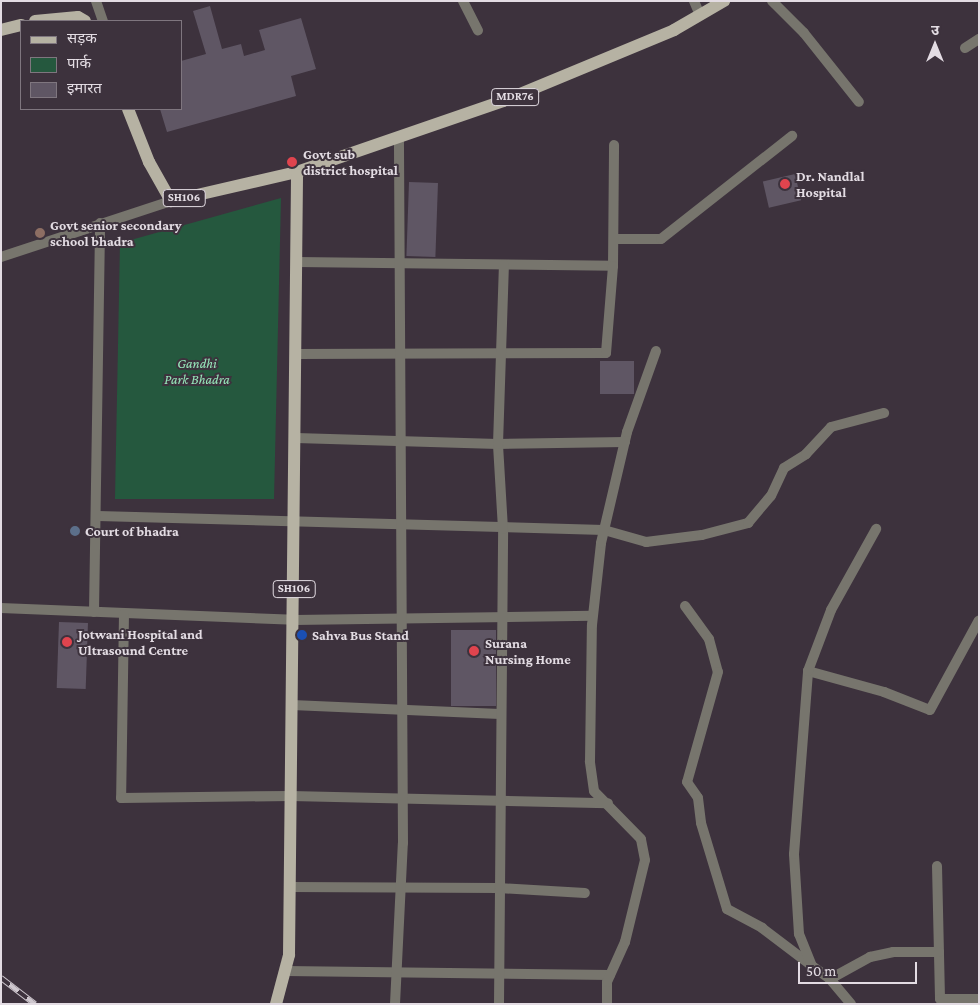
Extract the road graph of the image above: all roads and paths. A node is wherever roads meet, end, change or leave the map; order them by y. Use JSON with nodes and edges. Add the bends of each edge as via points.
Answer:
{"nodes":[{"id":1,"x":96,"y":1,"type":"edge"},
{"id":2,"x":463,"y":1,"type":"edge"},
{"id":3,"x":694,"y":1,"type":"edge"},
{"id":4,"x":724,"y":1,"type":"edge"},
{"id":5,"x":772,"y":1,"type":"edge"},
{"id":6,"x":700,"y":15,"type":"junction"},
{"id":7,"x":44,"y":20,"type":"edge"},
{"id":8,"x":81,"y":20,"type":"edge"},
{"id":9,"x":102,"y":20,"type":"edge"},
{"id":10,"x":20,"y":25,"type":"edge"},
{"id":11,"x":1,"y":30,"type":"edge"},
{"id":12,"x":478,"y":30,"type":"dead end"},
{"id":13,"x":979,"y":40,"type":"edge"},
{"id":14,"x":965,"y":48,"type":"dead end"},
{"id":15,"x":859,"y":102,"type":"dead end"},
{"id":16,"x":128,"y":110,"type":"edge"},
{"id":17,"x":792,"y":136,"type":"dead end"},
{"id":18,"x":399,"y":138,"type":"junction"},
{"id":19,"x":614,"y":145,"type":"dead end"},
{"id":20,"x":297,"y":172,"type":"junction"},
{"id":21,"x":170,"y":201,"type":"junction"},
{"id":22,"x":100,"y":223,"type":"junction"},
{"id":23,"x":614,"y":239,"type":"junction"},
{"id":24,"x":1,"y":258,"type":"edge"},
{"id":25,"x":297,"y":262,"type":"junction"},
{"id":26,"x":400,"y":263,"type":"junction"},
{"id":27,"x":504,"y":265,"type":"junction"},
{"id":28,"x":613,"y":266,"type":"junction"},
{"id":29,"x":656,"y":351,"type":"dead end"},
{"id":30,"x":297,"y":354,"type":"junction"},
{"id":31,"x":399,"y":354,"type":"junction"},
{"id":32,"x":503,"y":355,"type":"junction"},
{"id":33,"x":884,"y":413,"type":"dead end"},
{"id":34,"x":296,"y":438,"type":"junction"},
{"id":35,"x":401,"y":441,"type":"junction"},
{"id":36,"x":625,"y":442,"type":"junction"},
{"id":37,"x":498,"y":444,"type":"junction"},
{"id":38,"x":98,"y":516,"type":"junction"},
{"id":39,"x":295,"y":519,"type":"junction"},
{"id":40,"x":402,"y":524,"type":"junction"},
{"id":41,"x":503,"y":529,"type":"junction"},
{"id":42,"x":876,"y":529,"type":"dead end"},
{"id":43,"x":604,"y":530,"type":"junction"},
{"id":44,"x":685,"y":606,"type":"dead end"},
{"id":45,"x":1,"y":608,"type":"edge"},
{"id":46,"x":94,"y":612,"type":"junction"},
{"id":47,"x":124,"y":614,"type":"junction"},
{"id":48,"x":502,"y":616,"type":"junction"},
{"id":49,"x":592,"y":616,"type":"junction"},
{"id":50,"x":402,"y":618,"type":"junction"},
{"id":51,"x":294,"y":620,"type":"junction"},
{"id":52,"x":979,"y":620,"type":"edge"},
{"id":53,"x":808,"y":671,"type":"junction"},
{"id":54,"x":292,"y":705,"type":"junction"},
{"id":55,"x":403,"y":712,"type":"junction"},
{"id":56,"x":500,"y":714,"type":"junction"},
{"id":57,"x":291,"y":796,"type":"junction"},
{"id":58,"x":403,"y":799,"type":"junction"},
{"id":59,"x":500,"y":801,"type":"junction"},
{"id":60,"x":608,"y":803,"type":"junction"},
{"id":61,"x":936,"y":866,"type":"dead end"},
{"id":62,"x":290,"y":886,"type":"junction"},
{"id":63,"x":401,"y":886,"type":"junction"},
{"id":64,"x":499,"y":888,"type":"junction"},
{"id":65,"x":585,"y":893,"type":"dead end"},
{"id":66,"x":939,"y":952,"type":"junction"},
{"id":67,"x":812,"y":966,"type":"junction"},
{"id":68,"x":284,"y":971,"type":"junction"},
{"id":69,"x":397,"y":972,"type":"junction"},
{"id":70,"x":499,"y":973,"type":"junction"},
{"id":71,"x":610,"y":975,"type":"junction"},
{"id":72,"x":830,"y":980,"type":"junction"},
{"id":73,"x":979,"y":999,"type":"edge"},
{"id":74,"x":850,"y":1003,"type":"edge"},
{"id":75,"x":276,"y":1004,"type":"edge"},
{"id":76,"x":395,"y":1004,"type":"edge"},
{"id":77,"x":499,"y":1004,"type":"edge"},
{"id":78,"x":607,"y":1004,"type":"edge"}],
"edges":[{"from":1,"to":9,"type":"street"},
{"from":2,"to":12,"type":"street"},
{"from":3,"to":6,"type":"street"},
{"from":4,"to":6,"type":"main road","number":"MDR76"},
{"from":5,"to":15,"type":"street","via":[[804,33]]},
{"from":6,"to":18,"type":"main road","number":"MDR76","via":[[674,30],[504,101]]},
{"from":7,"to":8,"type":"main road","via":[[69,17]]},
{"from":10,"to":11,"type":"main road"},
{"from":13,"to":14,"type":"street"},
{"from":16,"to":21,"type":"main road","number":"SH106","via":[[149,162]]},
{"from":17,"to":23,"type":"street","via":[[661,239]]},
{"from":18,"to":20,"type":"main road","number":"MDR76"},
{"from":18,"to":26,"type":"street"},
{"from":19,"to":23,"type":"street"},
{"from":20,"to":21,"type":"main road","number":"SH106"},
{"from":20,"to":25,"type":"main road","number":"SH106"},
{"from":21,"to":22,"type":"street"},
{"from":22,"to":24,"type":"street"},
{"from":22,"to":38,"type":"street"},
{"from":23,"to":28,"type":"street"},
{"from":25,"to":26,"type":"street"},
{"from":25,"to":30,"type":"main road","number":"SH106"},
{"from":26,"to":27,"type":"street"},
{"from":26,"to":31,"type":"street"},
{"from":27,"to":28,"type":"street"},
{"from":27,"to":32,"type":"street"},
{"from":28,"to":32,"type":"street","via":[[606,353]]},
{"from":29,"to":36,"type":"street"},
{"from":30,"to":31,"type":"street"},
{"from":30,"to":34,"type":"main road","number":"SH106"},
{"from":31,"to":32,"type":"street"},
{"from":31,"to":35,"type":"street"},
{"from":32,"to":37,"type":"street"},
{"from":33,"to":43,"type":"street","via":[[831,427],[806,454],[784,468],[770,496],[748,523],[702,535],[646,542]]},
{"from":34,"to":35,"type":"street"},
{"from":34,"to":39,"type":"main road","number":"SH106"},
{"from":35,"to":37,"type":"street"},
{"from":35,"to":40,"type":"street"},
{"from":36,"to":37,"type":"street"},
{"from":36,"to":43,"type":"street"},
{"from":37,"to":41,"type":"street"},
{"from":38,"to":39,"type":"street"},
{"from":38,"to":46,"type":"street"},
{"from":39,"to":40,"type":"street"},
{"from":39,"to":51,"type":"main road","number":"SH106"},
{"from":40,"to":41,"type":"street"},
{"from":40,"to":50,"type":"street"},
{"from":41,"to":43,"type":"street"},
{"from":41,"to":48,"type":"street"},
{"from":42,"to":53,"type":"street","via":[[831,610]]},
{"from":43,"to":49,"type":"street"},
{"from":44,"to":67,"type":"street","via":[[709,639],[718,672],[687,782],[698,798],[701,823],[727,909],[762,928]]},
{"from":45,"to":46,"type":"street"},
{"from":46,"to":47,"type":"street"},
{"from":47,"to":51,"type":"street"},
{"from":47,"to":57,"type":"street","via":[[122,798]]},
{"from":48,"to":49,"type":"street"},
{"from":48,"to":50,"type":"street"},
{"from":48,"to":56,"type":"street"},
{"from":49,"to":60,"type":"street","via":[[590,762],[594,791]]},
{"from":50,"to":51,"type":"street"},
{"from":50,"to":55,"type":"street"},
{"from":51,"to":54,"type":"main road","number":"SH106"},
{"from":52,"to":53,"type":"street","via":[[930,710],[884,692]]},
{"from":53,"to":67,"type":"street","via":[[794,854],[799,934]]},
{"from":54,"to":55,"type":"street"},
{"from":54,"to":57,"type":"main road","number":"SH106"},
{"from":55,"to":56,"type":"street"},
{"from":55,"to":58,"type":"street"},
{"from":56,"to":59,"type":"street"},
{"from":57,"to":58,"type":"street"},
{"from":57,"to":62,"type":"main road","number":"SH106"},
{"from":58,"to":59,"type":"street"},
{"from":58,"to":63,"type":"street"},
{"from":59,"to":60,"type":"street"},
{"from":59,"to":64,"type":"street"},
{"from":60,"to":71,"type":"street","via":[[641,839],[645,860],[625,942]]},
{"from":61,"to":66,"type":"street"},
{"from":62,"to":63,"type":"street"},
{"from":62,"to":68,"type":"main road","number":"SH106","via":[[289,955]]},
{"from":63,"to":64,"type":"street"},
{"from":63,"to":69,"type":"street"},
{"from":64,"to":65,"type":"street"},
{"from":64,"to":70,"type":"street"},
{"from":66,"to":72,"type":"street","via":[[893,952],[870,957]]},
{"from":66,"to":73,"type":"street","via":[[940,1000]]},
{"from":67,"to":72,"type":"street"},
{"from":68,"to":69,"type":"street"},
{"from":68,"to":75,"type":"main road","number":"SH106"},
{"from":69,"to":70,"type":"street"},
{"from":69,"to":76,"type":"street"},
{"from":70,"to":71,"type":"street"},
{"from":70,"to":77,"type":"street"},
{"from":71,"to":78,"type":"street"},
{"from":72,"to":74,"type":"street"}]}
